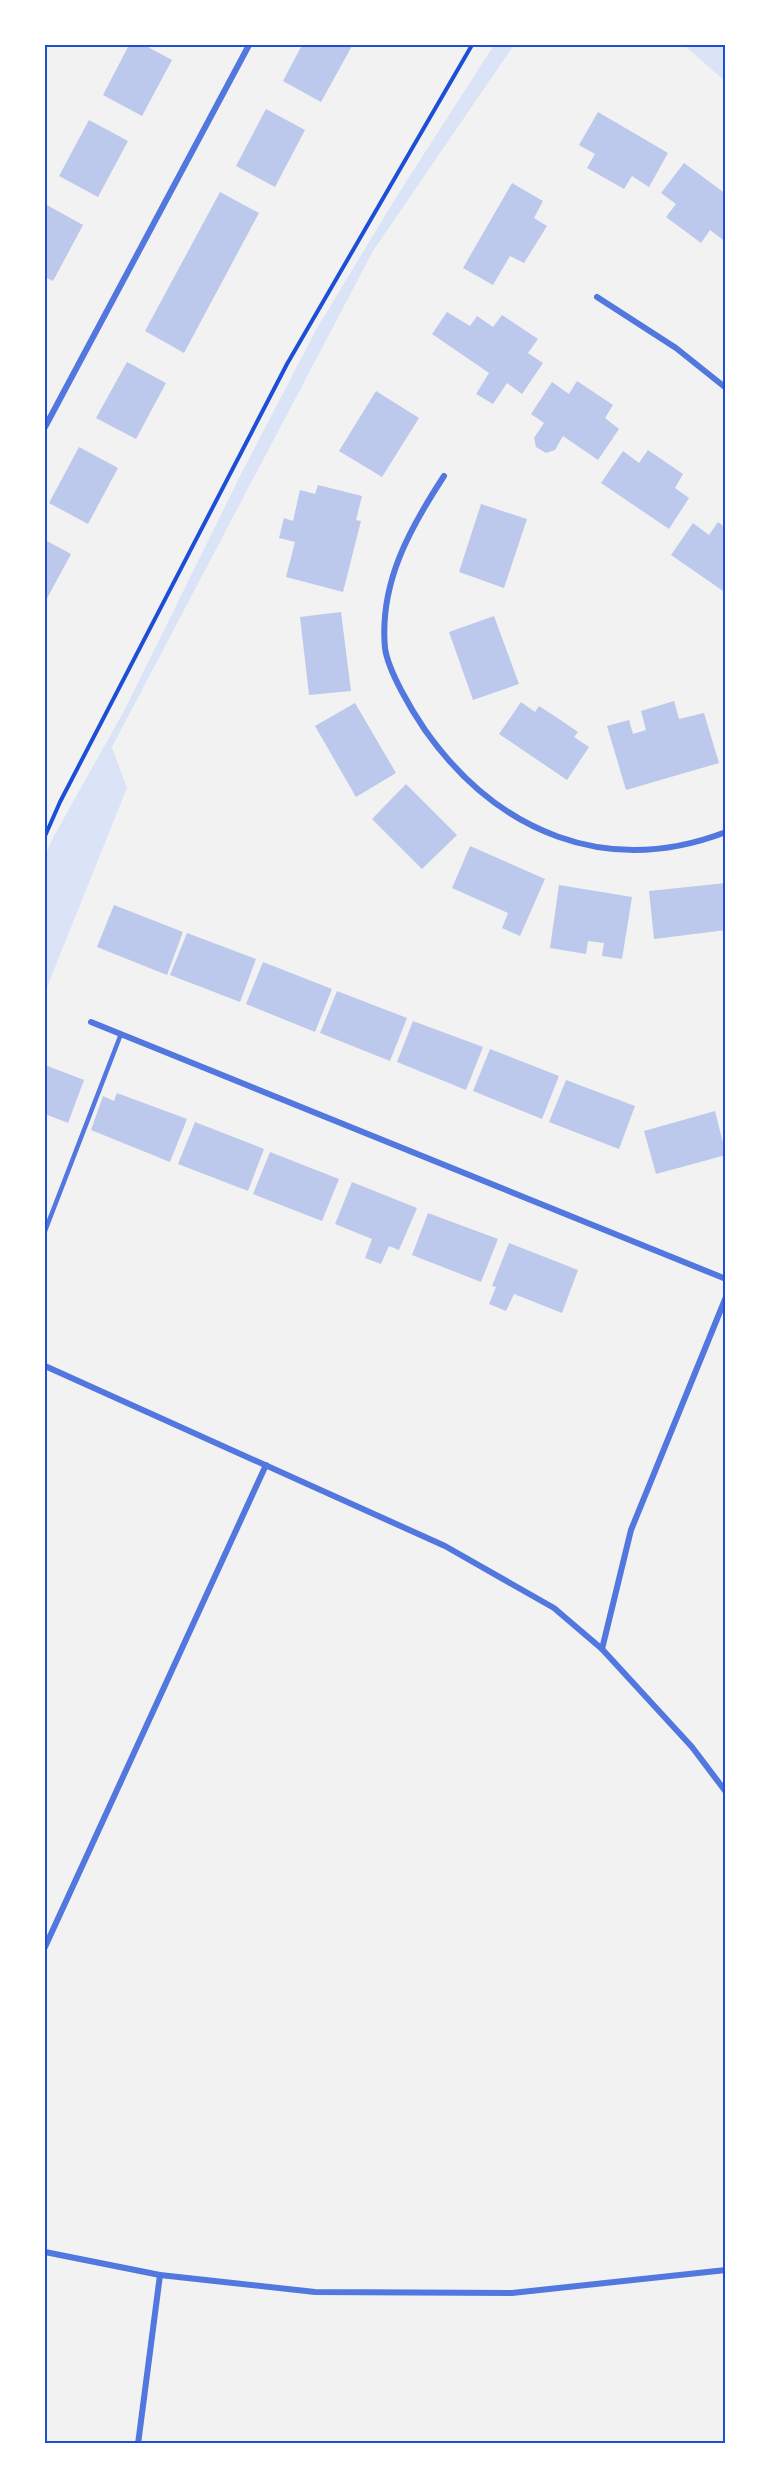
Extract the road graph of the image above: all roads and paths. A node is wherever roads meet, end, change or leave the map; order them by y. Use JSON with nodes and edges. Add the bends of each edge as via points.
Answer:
{"nodes":[{"id":1,"x":249,"y":45,"type":"edge"},
{"id":2,"x":472,"y":45,"type":"edge"},
{"id":3,"x":597,"y":297,"type":"dead end"},
{"id":4,"x":726,"y":388,"type":"edge"},
{"id":5,"x":45,"y":427,"type":"edge"},
{"id":6,"x":444,"y":476,"type":"dead end"},
{"id":7,"x":726,"y":832,"type":"edge"},
{"id":8,"x":45,"y":836,"type":"edge"},
{"id":9,"x":91,"y":1022,"type":"dead end"},
{"id":10,"x":121,"y":1034,"type":"junction"},
{"id":11,"x":45,"y":1231,"type":"edge"},
{"id":12,"x":726,"y":1279,"type":"edge"},
{"id":13,"x":726,"y":1297,"type":"edge"},
{"id":14,"x":45,"y":1366,"type":"edge"},
{"id":15,"x":266,"y":1465,"type":"junction"},
{"id":16,"x":602,"y":1649,"type":"junction"},
{"id":17,"x":726,"y":1792,"type":"edge"},
{"id":18,"x":45,"y":1947,"type":"edge"},
{"id":19,"x":45,"y":2252,"type":"edge"},
{"id":20,"x":726,"y":2270,"type":"edge"},
{"id":21,"x":160,"y":2275,"type":"junction"},
{"id":22,"x":138,"y":2444,"type":"edge"}],
"edges":[{"from":1,"to":5,"type":"street"},
{"from":2,"to":8,"type":"path","via":[[288,364]]},
{"from":3,"to":4,"type":"street","via":[[676,348]]},
{"from":6,"to":7,"type":"street","via":[[417,518],[397,561],[386,604],[385,650],[407,704],[441,752],[477,790],[518,820],[567,840],[615,849],[659,850]]},
{"from":9,"to":10,"type":"street"},
{"from":10,"to":11,"type":"lane"},
{"from":10,"to":12,"type":"street"},
{"from":13,"to":16,"type":"street","via":[[631,1530]]},
{"from":14,"to":15,"type":"street"},
{"from":15,"to":16,"type":"street","via":[[445,1546],[554,1608]]},
{"from":15,"to":18,"type":"street"},
{"from":16,"to":17,"type":"street","via":[[692,1747]]},
{"from":19,"to":21,"type":"street"},
{"from":20,"to":21,"type":"street","via":[[512,2293],[315,2292]]},
{"from":21,"to":22,"type":"street"}]}
